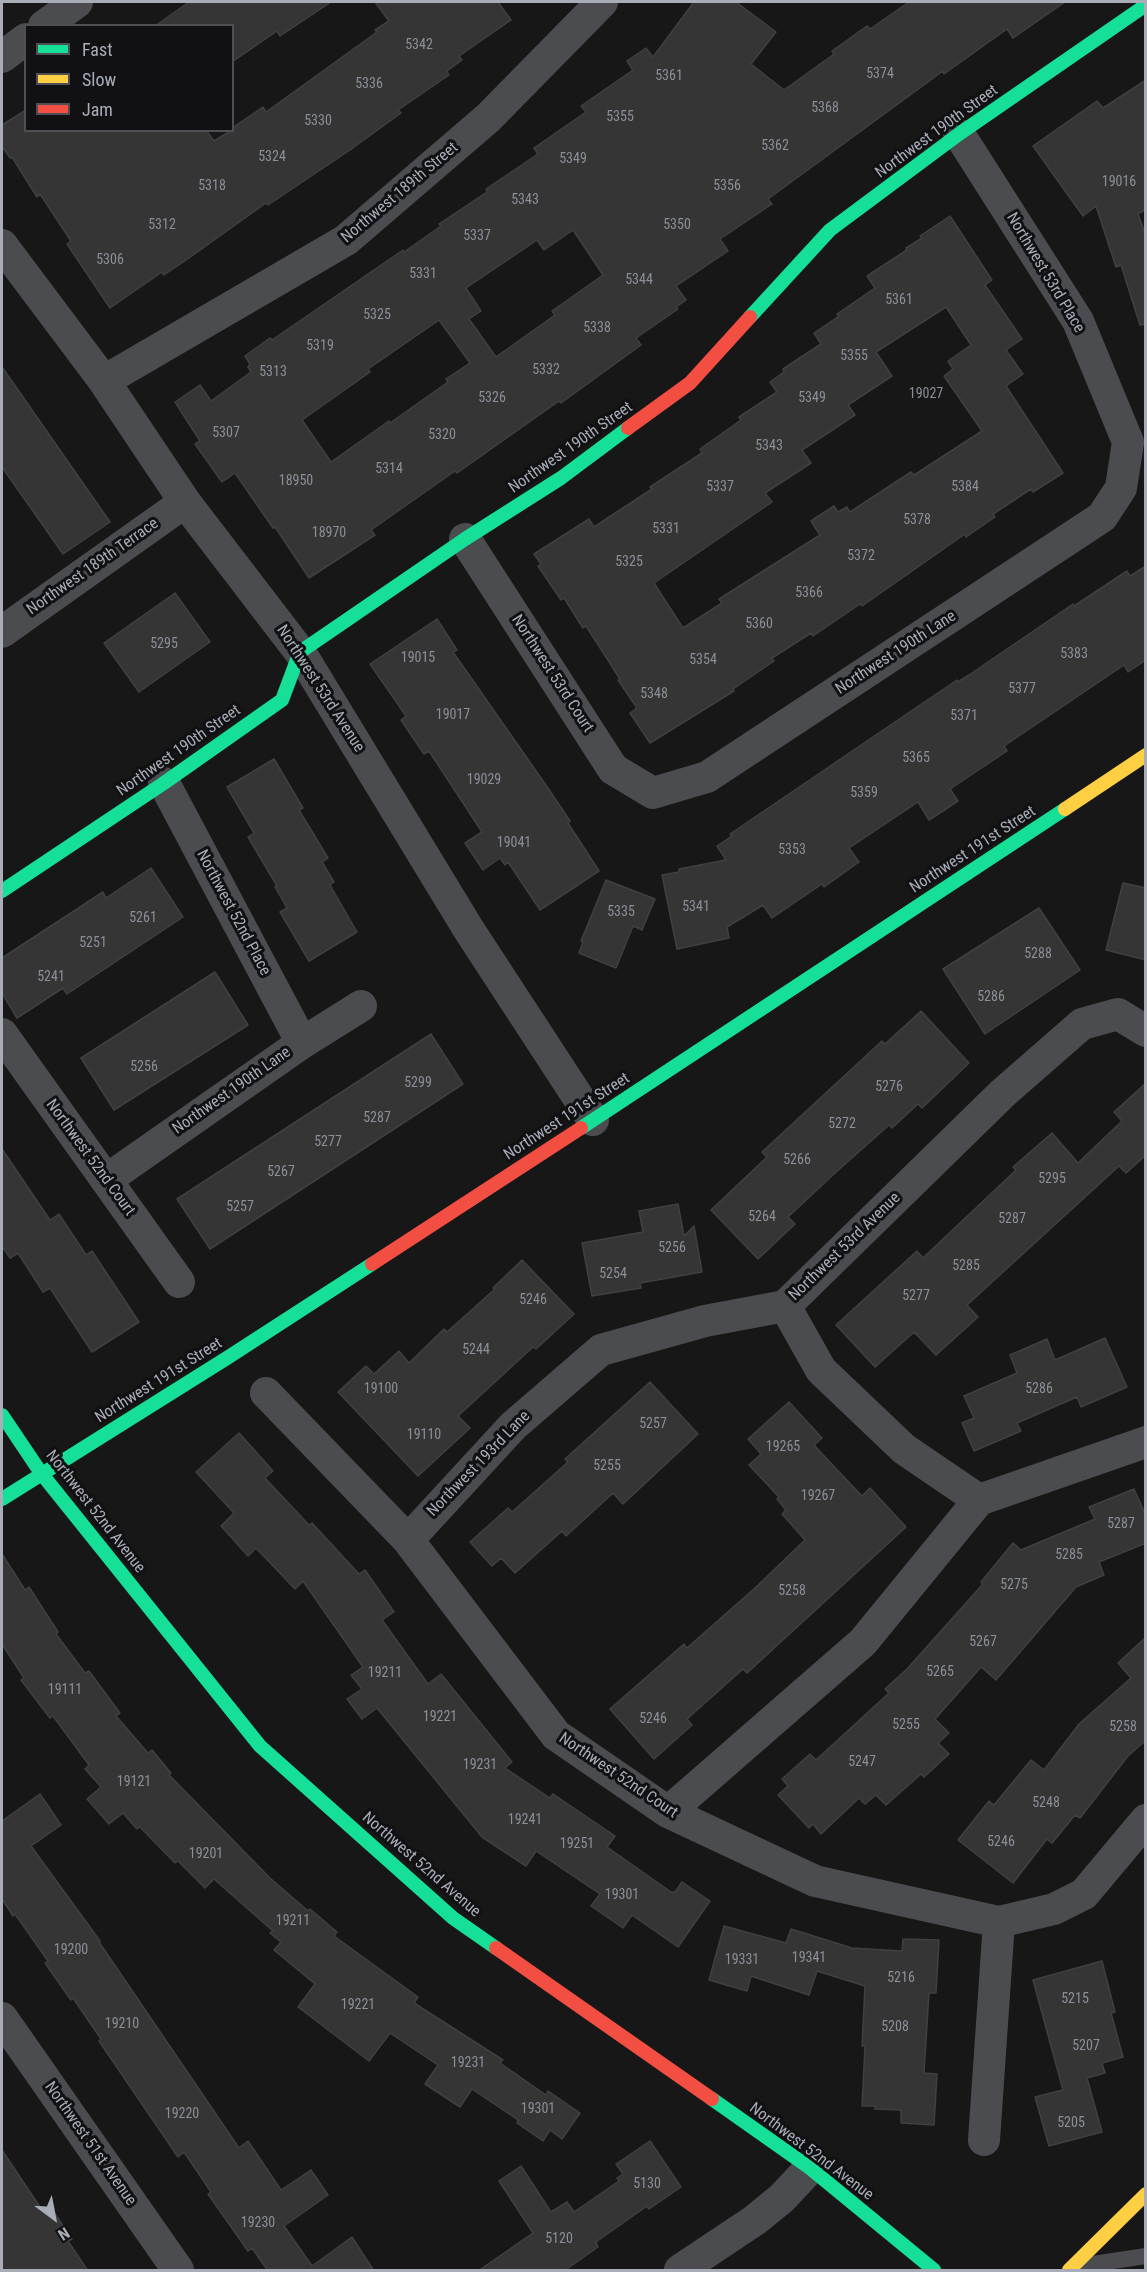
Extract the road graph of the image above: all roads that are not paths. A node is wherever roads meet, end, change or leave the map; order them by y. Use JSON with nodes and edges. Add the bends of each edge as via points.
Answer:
{"nodes":[{"id":1,"x":77,"y":2,"type":"edge"},
{"id":2,"x":602,"y":2,"type":"edge"},
{"id":3,"x":1146,"y":5,"type":"edge"},
{"id":4,"x":47,"y":24,"type":"edge"},
{"id":5,"x":24,"y":40,"type":"edge"},
{"id":6,"x":2,"y":57,"type":"edge"},
{"id":7,"x":960,"y":134,"type":"junction"},
{"id":8,"x":2,"y":245,"type":"edge"},
{"id":9,"x":104,"y":381,"type":"junction"},
{"id":10,"x":1120,"y":488,"type":"joint"},
{"id":11,"x":185,"y":502,"type":"junction"},
{"id":12,"x":465,"y":539,"type":"junction"},
{"id":13,"x":5,"y":623,"type":"edge"},
{"id":14,"x":300,"y":652,"type":"junction"},
{"id":15,"x":1146,"y":755,"type":"edge"},
{"id":16,"x":164,"y":783,"type":"junction"},
{"id":17,"x":653,"y":793,"type":"joint"},
{"id":18,"x":2,"y":891,"type":"edge"},
{"id":19,"x":361,"y":1006,"type":"dead end"},
{"id":20,"x":1146,"y":1031,"type":"edge"},
{"id":21,"x":2,"y":1034,"type":"edge"},
{"id":22,"x":302,"y":1043,"type":"junction"},
{"id":23,"x":593,"y":1120,"type":"junction"},
{"id":24,"x":106,"y":1180,"type":"junction"},
{"id":25,"x":179,"y":1282,"type":"dead end"},
{"id":26,"x":785,"y":1306,"type":"junction"},
{"id":27,"x":266,"y":1393,"type":"dead end"},
{"id":28,"x":2,"y":1415,"type":"edge"},
{"id":29,"x":1146,"y":1442,"type":"edge"},
{"id":30,"x":41,"y":1473,"type":"junction"},
{"id":31,"x":2,"y":1499,"type":"edge"},
{"id":32,"x":979,"y":1500,"type":"junction"},
{"id":33,"x":408,"y":1540,"type":"junction"},
{"id":34,"x":668,"y":1812,"type":"junction"},
{"id":35,"x":1146,"y":1820,"type":"edge"},
{"id":36,"x":999,"y":1922,"type":"junction"},
{"id":37,"x":2,"y":2018,"type":"edge"},
{"id":38,"x":984,"y":2140,"type":"dead end"},
{"id":39,"x":810,"y":2168,"type":"junction"},
{"id":40,"x":1146,"y":2194,"type":"edge"},
{"id":41,"x":1146,"y":2256,"type":"edge"},
{"id":42,"x":1071,"y":2269,"type":"edge"},
{"id":43,"x":178,"y":2271,"type":"edge"},
{"id":44,"x":680,"y":2271,"type":"edge"},
{"id":45,"x":934,"y":2271,"type":"edge"}],
"edges":[{"from":1,"to":4,"type":"street"},
{"from":2,"to":9,"type":"street","name":"Northwest 189th Street","via":[[488,118],[346,240]]},
{"from":3,"to":7,"type":"street","name":"Northwest 190th Street"},
{"from":5,"to":6,"type":"street"},
{"from":7,"to":10,"type":"street","name":"Northwest 53rd Place","via":[[1078,321],[1128,442]]},
{"from":7,"to":12,"type":"street","name":"Northwest 190th Street","via":[[830,230],[690,383],[561,478]]},
{"from":8,"to":9,"type":"street","name":"Northwest 53rd Avenue"},
{"from":9,"to":11,"type":"street","name":"Northwest 53rd Avenue"},
{"from":10,"to":17,"type":"street","name":"Northwest 190th Lane","via":[[1101,517],[707,777]]},
{"from":11,"to":13,"type":"street","name":"Northwest 189th Terrace"},
{"from":11,"to":14,"type":"street","name":"Northwest 53rd Avenue"},
{"from":12,"to":14,"type":"street","name":"Northwest 190th Street"},
{"from":12,"to":17,"type":"street","name":"Northwest 53rd Court","via":[[613,770]]},
{"from":14,"to":16,"type":"street","name":"Northwest 190th Street","via":[[282,700]]},
{"from":14,"to":23,"type":"street","name":"Northwest 53rd Avenue","via":[[469,930]]},
{"from":15,"to":23,"type":"street","name":"Northwest 191st Street"},
{"from":16,"to":18,"type":"street","name":"Northwest 190th Street"},
{"from":16,"to":22,"type":"street","name":"Northwest 52nd Place"},
{"from":19,"to":22,"type":"street","name":"Northwest 190th Lane"},
{"from":20,"to":26,"type":"street","name":"Northwest 53rd Avenue","via":[[1118,1014],[1082,1024],[1003,1093]]},
{"from":21,"to":24,"type":"street","name":"Northwest 52nd Court"},
{"from":22,"to":24,"type":"street","name":"Northwest 190th Lane"},
{"from":23,"to":30,"type":"street","name":"Northwest 191st Street","via":[[227,1358]]},
{"from":24,"to":25,"type":"street","name":"Northwest 52nd Court"},
{"from":26,"to":32,"type":"street","name":"Northwest 53rd Avenue","via":[[821,1370],[904,1449]]},
{"from":26,"to":33,"type":"street","name":"Northwest 193rd Lane","via":[[705,1321],[602,1350],[513,1426]]},
{"from":27,"to":33,"type":"street","name":"Northwest 52nd Court"},
{"from":28,"to":30,"type":"street","name":"Northwest 52nd Avenue"},
{"from":29,"to":32,"type":"street"},
{"from":30,"to":31,"type":"street","name":"Northwest 191st Street"},
{"from":30,"to":39,"type":"street","name":"Northwest 52nd Avenue","via":[[260,1746],[453,1918]]},
{"from":32,"to":34,"type":"street","via":[[863,1642]]},
{"from":33,"to":34,"type":"street","name":"Northwest 52nd Court","via":[[556,1736]]},
{"from":34,"to":36,"type":"street","name":"Northwest 52nd Court","via":[[815,1881]]},
{"from":35,"to":36,"type":"street","via":[[1084,1894],[1054,1909]]},
{"from":36,"to":38,"type":"street"},
{"from":37,"to":43,"type":"street","name":"Northwest 51st Avenue"},
{"from":39,"to":44,"type":"street","via":[[755,2220]]},
{"from":39,"to":45,"type":"street","name":"Northwest 52nd Avenue"},
{"from":40,"to":42,"type":"street"},
{"from":41,"to":42,"type":"lane"}]}
